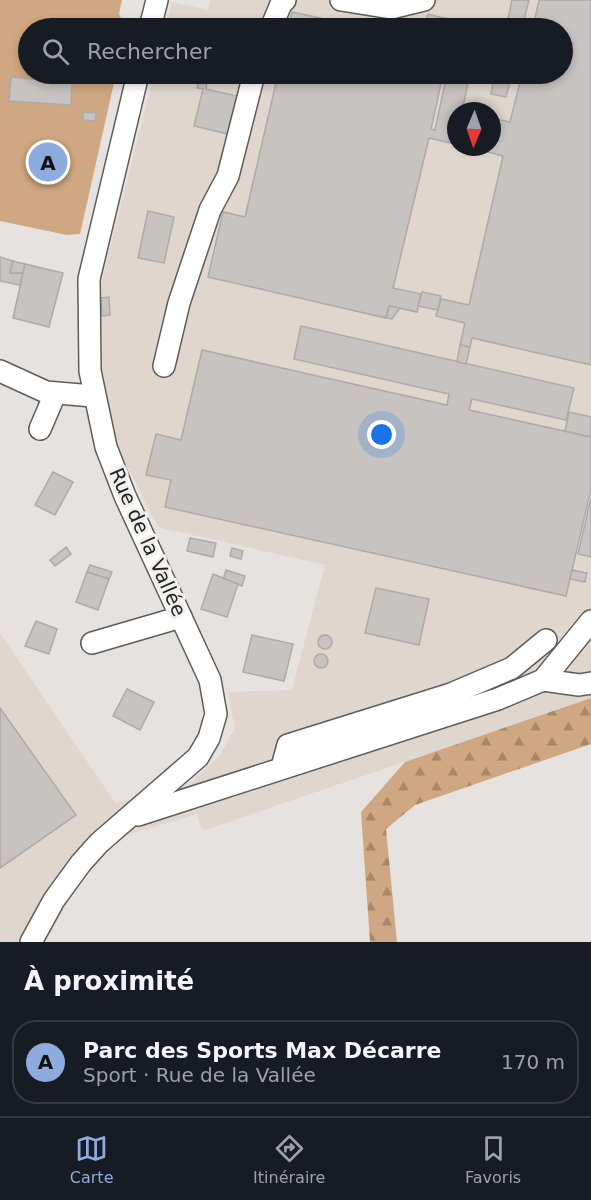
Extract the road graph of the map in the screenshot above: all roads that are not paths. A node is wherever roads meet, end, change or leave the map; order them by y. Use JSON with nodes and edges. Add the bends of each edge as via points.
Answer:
{"nodes":[{"id":1,"x":157,"y":0,"type":"edge"},
{"id":2,"x":285,"y":0,"type":"edge"},
{"id":3,"x":341,"y":0,"type":"edge"},
{"id":4,"x":424,"y":0,"type":"edge"},
{"id":5,"x":152,"y":18,"type":"edge"},
{"id":6,"x":275,"y":18,"type":"edge"},
{"id":7,"x":136,"y":84,"type":"edge"},
{"id":8,"x":251,"y":84,"type":"edge"},
{"id":9,"x":164,"y":366,"type":"dead end"},
{"id":10,"x":0,"y":371,"type":"edge"},
{"id":11,"x":55,"y":394,"type":"junction"},
{"id":12,"x":93,"y":396,"type":"junction"},
{"id":13,"x":40,"y":429,"type":"dead end"},
{"id":14,"x":181,"y":617,"type":"junction"},
{"id":15,"x":591,"y":621,"type":"edge"},
{"id":16,"x":546,"y":640,"type":"dead end"},
{"id":17,"x":92,"y":643,"type":"dead end"},
{"id":18,"x":543,"y":680,"type":"junction"},
{"id":19,"x":591,"y":683,"type":"edge"},
{"id":20,"x":282,"y":767,"type":"junction"},
{"id":21,"x":126,"y":819,"type":"junction"},
{"id":22,"x":31,"y":942,"type":"edge"}],
"edges":[{"from":1,"to":5,"type":"street"},
{"from":2,"to":6,"type":"street"},
{"from":3,"to":4,"type":"street","via":[[391,9]]},
{"from":7,"to":12,"type":"street","name":"Rue de la Vallée","via":[[89,279],[87,340]]},
{"from":8,"to":9,"type":"street","via":[[228,176],[210,210],[179,303]]},
{"from":10,"to":11,"type":"street"},
{"from":11,"to":12,"type":"street"},
{"from":11,"to":13,"type":"street"},
{"from":12,"to":14,"type":"street","name":"Rue de la Vallée","via":[[121,486]]},
{"from":14,"to":17,"type":"street"},
{"from":14,"to":21,"type":"street","name":"Rue de la Vallée","via":[[214,689],[214,724],[198,757]]},
{"from":15,"to":18,"type":"street"},
{"from":16,"to":20,"type":"street","via":[[512,668],[451,694],[288,745]]},
{"from":18,"to":19,"type":"street"},
{"from":18,"to":20,"type":"street","via":[[498,699]]},
{"from":20,"to":21,"type":"street"},
{"from":21,"to":22,"type":"street","name":"Rue de la Vallée","via":[[81,863],[54,900]]}]}
